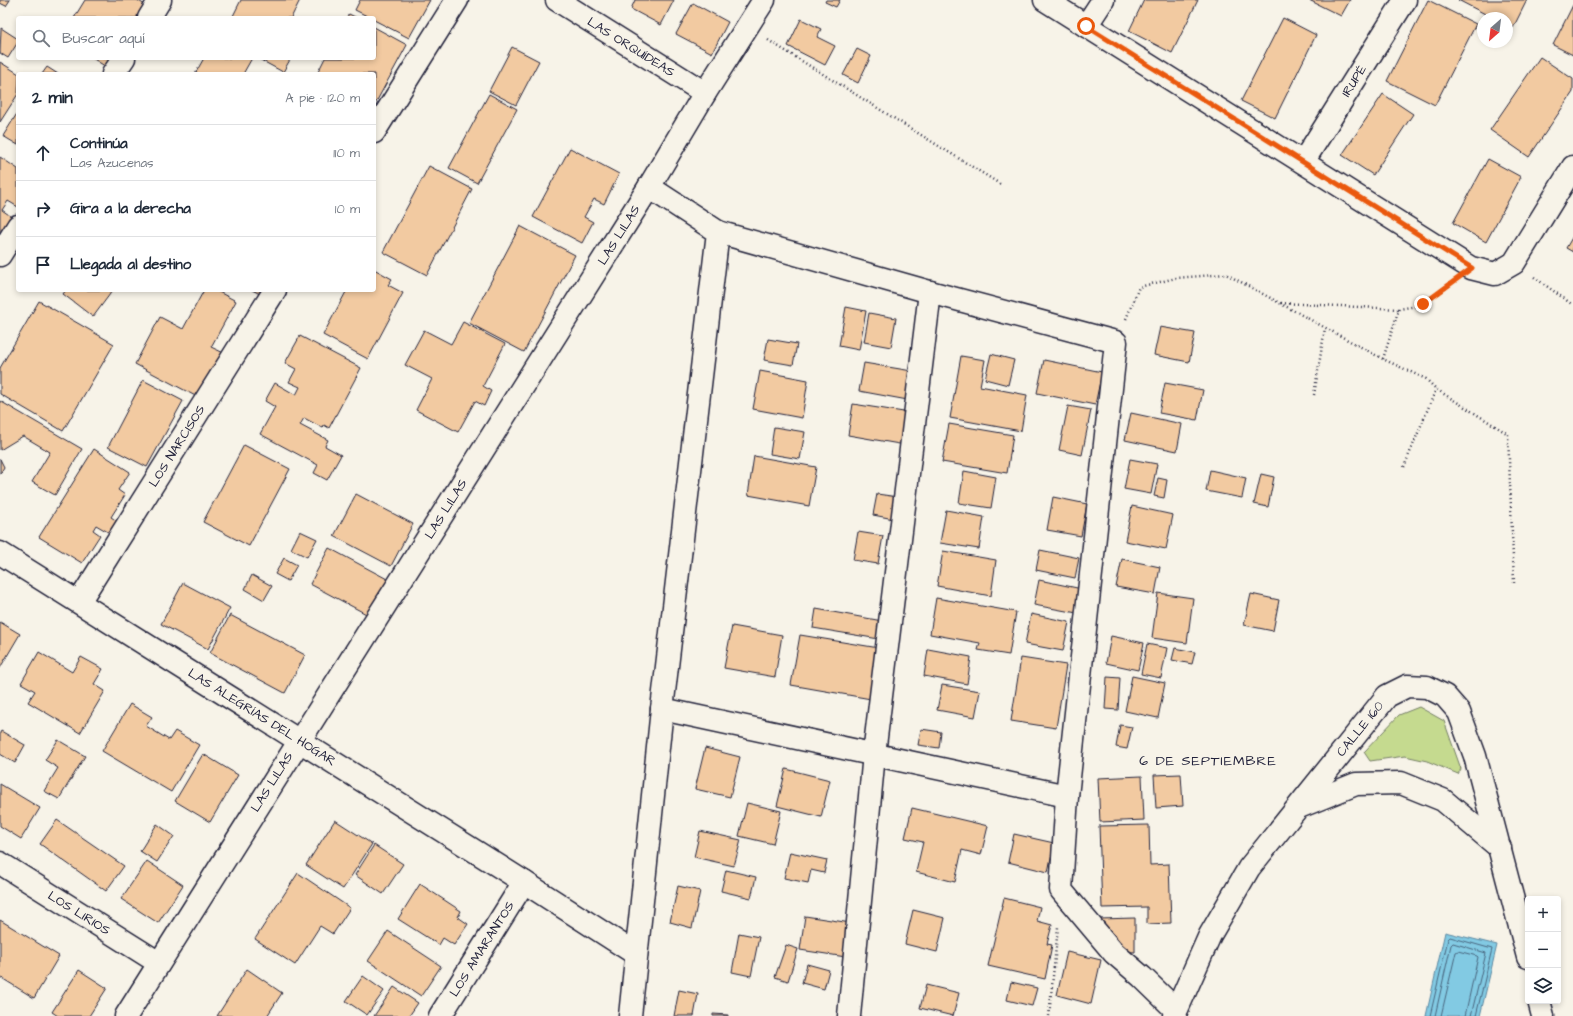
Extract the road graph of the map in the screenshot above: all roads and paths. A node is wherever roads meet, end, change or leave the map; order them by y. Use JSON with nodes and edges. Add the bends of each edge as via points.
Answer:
{"nodes":[{"id":1,"x":160,"y":0,"type":"edge"},
{"id":2,"x":457,"y":0,"type":"edge"},
{"id":3,"x":557,"y":0,"type":"edge"},
{"id":4,"x":764,"y":0,"type":"edge"},
{"id":5,"x":1045,"y":0,"type":"edge"},
{"id":6,"x":1103,"y":0,"type":"edge"},
{"id":7,"x":1405,"y":0,"type":"edge"},
{"id":8,"x":150,"y":16,"type":"edge"},
{"id":9,"x":1086,"y":26,"type":"junction"},
{"id":10,"x":747,"y":27,"type":"junction"},
{"id":11,"x":123,"y":60,"type":"edge"},
{"id":12,"x":115,"y":72,"type":"edge"},
{"id":13,"x":706,"y":93,"type":"junction"},
{"id":14,"x":376,"y":129,"type":"edge"},
{"id":15,"x":1303,"y":162,"type":"junction"},
{"id":16,"x":1573,"y":167,"type":"edge"},
{"id":17,"x":1000,"y":184,"type":"dead end"},
{"id":18,"x":649,"y":187,"type":"junction"},
{"id":19,"x":16,"y":229,"type":"edge"},
{"id":20,"x":718,"y":232,"type":"junction"},
{"id":21,"x":0,"y":255,"type":"edge"},
{"id":22,"x":1514,"y":263,"type":"junction"},
{"id":23,"x":1472,"y":268,"type":"junction"},
{"id":24,"x":274,"y":292,"type":"edge"},
{"id":25,"x":930,"y":292,"type":"junction"},
{"id":26,"x":1278,"y":303,"type":"junction"},
{"id":27,"x":1573,"y":305,"type":"edge"},
{"id":28,"x":1399,"y":309,"type":"junction"},
{"id":29,"x":1325,"y":328,"type":"junction"},
{"id":30,"x":1116,"y":342,"type":"junction"},
{"id":31,"x":1382,"y":359,"type":"junction"},
{"id":32,"x":1436,"y":389,"type":"junction"},
{"id":33,"x":1314,"y":395,"type":"dead end"},
{"id":34,"x":1404,"y":467,"type":"dead end"},
{"id":35,"x":0,"y":553,"type":"edge"},
{"id":36,"x":1514,"y":583,"type":"dead end"},
{"id":37,"x":79,"y":602,"type":"junction"},
{"id":38,"x":662,"y":709,"type":"junction"},
{"id":39,"x":299,"y":740,"type":"junction"},
{"id":40,"x":874,"y":754,"type":"junction"},
{"id":41,"x":1067,"y":796,"type":"junction"},
{"id":42,"x":1297,"y":808,"type":"junction"},
{"id":43,"x":1500,"y":848,"type":"junction"},
{"id":44,"x":0,"y":863,"type":"edge"},
{"id":45,"x":524,"y":882,"type":"junction"},
{"id":46,"x":1061,"y":890,"type":"junction"},
{"id":47,"x":1525,"y":945,"type":"edge"},
{"id":48,"x":636,"y":954,"type":"junction"},
{"id":49,"x":159,"y":963,"type":"junction"},
{"id":50,"x":1540,"y":1004,"type":"edge"},
{"id":51,"x":1175,"y":1013,"type":"edge"},
{"id":52,"x":126,"y":1016,"type":"edge"},
{"id":53,"x":440,"y":1016,"type":"edge"},
{"id":54,"x":630,"y":1016,"type":"edge"},
{"id":55,"x":849,"y":1016,"type":"edge"},
{"id":56,"x":1048,"y":1016,"type":"edge"},
{"id":57,"x":1543,"y":1016,"type":"edge"}],
"edges":[{"from":1,"to":8,"type":"street"},
{"from":2,"to":14,"type":"street"},
{"from":3,"to":13,"type":"street","name":"LAS ORQUÍDEAS"},
{"from":4,"to":10,"type":"street","name":"LAS LILAS"},
{"from":5,"to":9,"type":"street"},
{"from":6,"to":9,"type":"street"},
{"from":7,"to":15,"type":"street","name":"IRUPÉ"},
{"from":9,"to":15,"type":"street"},
{"from":10,"to":13,"type":"street","name":"LAS LILAS"},
{"from":10,"to":17,"type":"path"},
{"from":11,"to":12,"type":"street"},
{"from":13,"to":18,"type":"street","name":"LAS LILAS"},
{"from":15,"to":23,"type":"street"},
{"from":16,"to":22,"type":"street"},
{"from":18,"to":20,"type":"street"},
{"from":18,"to":39,"type":"street","name":"LAS LILAS"},
{"from":19,"to":21,"type":"street"},
{"from":20,"to":25,"type":"street"},
{"from":20,"to":38,"type":"street"},
{"from":22,"to":23,"type":"street","via":[[1495,274]]},
{"from":22,"to":27,"type":"path"},
{"from":23,"to":28,"type":"path","via":[[1423,304]]},
{"from":24,"to":37,"type":"street","name":"LOS NARCISOS"},
{"from":25,"to":30,"type":"street"},
{"from":25,"to":40,"type":"street"},
{"from":26,"to":28,"type":"path"},
{"from":26,"to":29,"type":"path"},
{"from":26,"to":30,"type":"path","via":[[1226,274],[1176,278],[1139,287]]},
{"from":28,"to":31,"type":"path"},
{"from":29,"to":31,"type":"path"},
{"from":29,"to":33,"type":"path"},
{"from":30,"to":41,"type":"street"},
{"from":31,"to":32,"type":"path","via":[[1426,379]]},
{"from":32,"to":34,"type":"path"},
{"from":32,"to":36,"type":"path","via":[[1508,434]]},
{"from":35,"to":37,"type":"street","name":"LAS ALEGRÍAS DEL HOGAR"},
{"from":37,"to":39,"type":"street","name":"LAS ALEGRÍAS DEL HOGAR"},
{"from":38,"to":40,"type":"street"},
{"from":38,"to":48,"type":"street"},
{"from":39,"to":45,"type":"street","name":"LAS ALEGRÍAS DEL HOGAR"},
{"from":39,"to":49,"type":"street","name":"LAS LILAS"},
{"from":40,"to":41,"type":"street"},
{"from":40,"to":55,"type":"street"},
{"from":41,"to":46,"type":"street"},
{"from":42,"to":43,"type":"street","name":"CALLE 160","via":[[1356,784],[1401,783],[1444,800]]},
{"from":42,"to":43,"type":"street","name":"CALLE 160","via":[[1387,696],[1406,686],[1427,687],[1445,696],[1459,712],[1475,756]]},
{"from":42,"to":51,"type":"street","name":"CALLE 160","via":[[1249,868],[1210,935]]},
{"from":43,"to":47,"type":"street","name":"CALLE 160"},
{"from":44,"to":49,"type":"street","name":"LOS LIRIOS"},
{"from":45,"to":48,"type":"street","name":"LAS ALEGRÍAS DEL HOGAR"},
{"from":45,"to":53,"type":"street","name":"LOS AMARANTOS"},
{"from":46,"to":51,"type":"street","via":[[1114,953],[1142,977]]},
{"from":46,"to":56,"type":"path"},
{"from":48,"to":54,"type":"street"},
{"from":49,"to":52,"type":"street","name":"LAS LILAS"},
{"from":50,"to":57,"type":"street"}]}
